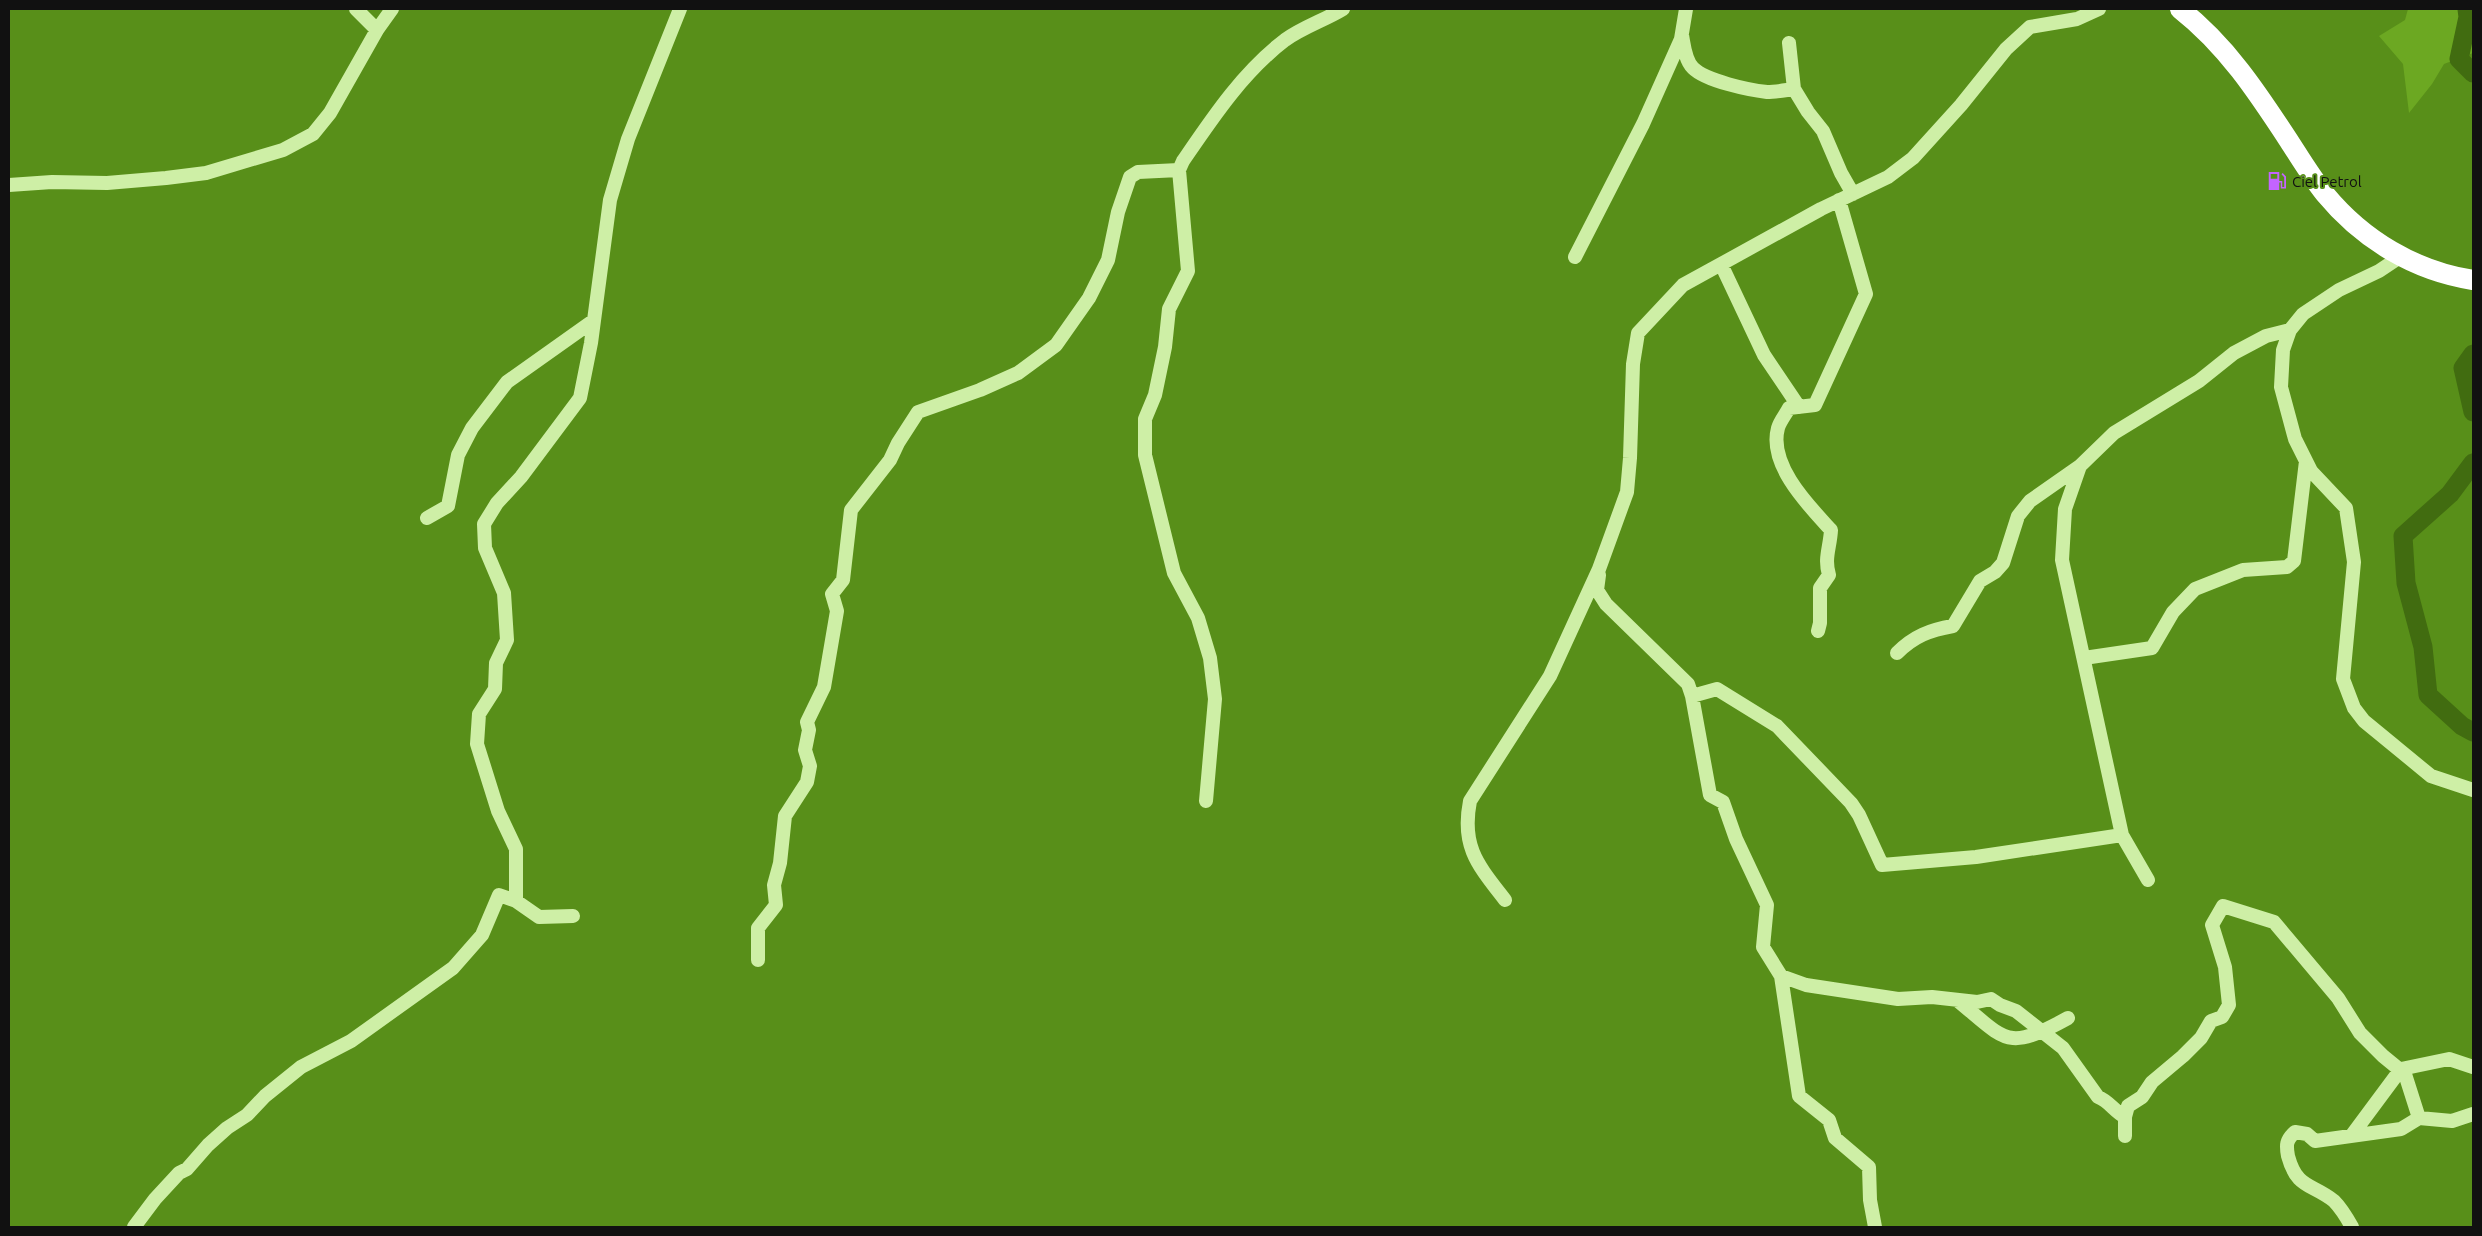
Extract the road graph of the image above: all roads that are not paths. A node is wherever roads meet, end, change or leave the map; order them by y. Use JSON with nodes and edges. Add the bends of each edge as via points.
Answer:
{"nodes":[{"id":1,"x":356,"y":9,"type":"edge"},
{"id":2,"x":392,"y":9,"type":"edge"},
{"id":3,"x":680,"y":9,"type":"edge"},
{"id":4,"x":1343,"y":9,"type":"edge"},
{"id":5,"x":1686,"y":9,"type":"edge"},
{"id":6,"x":2099,"y":9,"type":"edge"},
{"id":7,"x":2180,"y":9,"type":"edge"},
{"id":8,"x":377,"y":30,"type":"junction"},
{"id":9,"x":1682,"y":35,"type":"junction"},
{"id":10,"x":1790,"y":43,"type":"dead end"},
{"id":11,"x":1794,"y":89,"type":"junction"},
{"id":12,"x":1179,"y":170,"type":"junction"},
{"id":13,"x":9,"y":185,"type":"edge"},
{"id":14,"x":1853,"y":194,"type":"junction"},
{"id":15,"x":1839,"y":200,"type":"junction"},
{"id":16,"x":2400,"y":256,"type":"junction"},
{"id":17,"x":1575,"y":257,"type":"dead end"},
{"id":18,"x":1721,"y":264,"type":"junction"},
{"id":19,"x":2473,"y":280,"type":"edge"},
{"id":20,"x":593,"y":321,"type":"junction"},
{"id":21,"x":2290,"y":330,"type":"junction"},
{"id":22,"x":1799,"y":407,"type":"junction"},
{"id":23,"x":2306,"y":461,"type":"junction"},
{"id":24,"x":2080,"y":466,"type":"junction"},
{"id":25,"x":427,"y":518,"type":"dead end"},
{"id":26,"x":1599,"y":569,"type":"junction"},
{"id":27,"x":1818,"y":632,"type":"dead end"},
{"id":28,"x":1897,"y":653,"type":"dead end"},
{"id":29,"x":2084,"y":658,"type":"junction"},
{"id":30,"x":1692,"y":696,"type":"junction"},
{"id":31,"x":2473,"y":790,"type":"edge"},
{"id":32,"x":1206,"y":801,"type":"dead end"},
{"id":33,"x":2122,"y":835,"type":"junction"},
{"id":34,"x":2148,"y":880,"type":"dead end"},
{"id":35,"x":1506,"y":900,"type":"dead end"},
{"id":36,"x":516,"y":901,"type":"junction"},
{"id":37,"x":573,"y":916,"type":"dead end"},
{"id":38,"x":758,"y":960,"type":"dead end"},
{"id":39,"x":1781,"y":976,"type":"junction"},
{"id":40,"x":1957,"y":1000,"type":"junction"},
{"id":41,"x":2068,"y":1018,"type":"dead end"},
{"id":42,"x":2043,"y":1032,"type":"junction"},
{"id":43,"x":2473,"y":1067,"type":"edge"},
{"id":44,"x":2401,"y":1069,"type":"junction"},
{"id":45,"x":2473,"y":1114,"type":"edge"},
{"id":46,"x":2125,"y":1117,"type":"junction"},
{"id":47,"x":2419,"y":1118,"type":"junction"},
{"id":48,"x":2352,"y":1135,"type":"junction"},
{"id":49,"x":2125,"y":1136,"type":"dead end"},
{"id":50,"x":134,"y":1227,"type":"edge"},
{"id":51,"x":1875,"y":1227,"type":"edge"},
{"id":52,"x":2352,"y":1227,"type":"edge"}],
"edges":[{"from":1,"to":8,"type":"street"},
{"from":2,"to":8,"type":"street"},
{"from":3,"to":20,"type":"street","via":[[628,139],[610,200]]},
{"from":4,"to":12,"type":"street","via":[[1286,40],[1261,62],[1229,95]]},
{"from":5,"to":9,"type":"street"},
{"from":6,"to":14,"type":"street","via":[[2076,20],[2030,27],[2006,49],[1962,105],[1913,158],[1888,177]]},
{"from":7,"to":16,"type":"highway","via":[[2238,66],[2324,194],[2364,233]]},
{"from":8,"to":13,"type":"street","via":[[330,112],[313,134],[283,150],[236,166],[182,176],[107,183]]},
{"from":9,"to":11,"type":"street","via":[[1685,53],[1693,68],[1707,76],[1727,84],[1768,92]]},
{"from":9,"to":17,"type":"street","via":[[1643,124]]},
{"from":10,"to":11,"type":"street"},
{"from":11,"to":14,"type":"street","via":[[1823,131]]},
{"from":12,"to":32,"type":"street","via":[[1188,271],[1169,309],[1155,395],[1144,419],[1145,455],[1174,573],[1198,618],[1210,658],[1215,699]]},
{"from":12,"to":38,"type":"street","via":[[1138,172],[1130,177],[1118,212],[1108,260],[1089,298],[1056,345],[1018,373],[918,412],[890,460],[851,510],[843,580],[832,594],[837,611],[824,687],[807,722],[808,782],[785,816],[780,863],[774,884],[776,905],[758,928]]},
{"from":14,"to":15,"type":"street"},
{"from":15,"to":18,"type":"street"},
{"from":15,"to":22,"type":"street","via":[[1866,294],[1814,405]]},
{"from":16,"to":19,"type":"highway","via":[[2450,277]]},
{"from":16,"to":21,"type":"street","via":[[2303,314]]},
{"from":18,"to":22,"type":"street","via":[[1764,355]]},
{"from":18,"to":26,"type":"street","via":[[1683,286],[1638,333],[1632,364],[1627,492]]},
{"from":20,"to":25,"type":"street","via":[[507,382],[472,428],[458,455],[448,506]]},
{"from":20,"to":36,"type":"street","via":[[580,398],[484,524],[485,548],[504,593],[508,640],[496,663],[495,689],[479,714],[477,744],[498,811],[516,849]]},
{"from":21,"to":23,"type":"street","via":[[2282,350],[2281,387],[2295,439]]},
{"from":21,"to":24,"type":"street","via":[[2266,336],[2234,353],[2199,381],[2114,433]]},
{"from":22,"to":27,"type":"street","via":[[1789,408],[1778,428],[1777,449],[1790,480],[1831,530],[1825,562],[1828,575],[1820,588]]},
{"from":23,"to":29,"type":"street","via":[[2294,561],[2287,567],[2244,570],[2195,589],[2173,612],[2152,648]]},
{"from":23,"to":31,"type":"street","via":[[2311,471],[2346,508],[2354,562],[2342,679],[2354,708],[2364,721],[2431,776]]},
{"from":24,"to":28,"type":"street","via":[[2030,502],[2018,516],[2003,563],[1980,581],[1953,626],[1928,630]]},
{"from":24,"to":29,"type":"street","via":[[2065,509],[2062,560]]},
{"from":26,"to":30,"type":"street","via":[[1597,590],[1606,604],[1688,684]]},
{"from":26,"to":35,"type":"street","via":[[1550,676],[1470,801],[1466,822],[1470,847],[1483,872]]},
{"from":29,"to":33,"type":"street"},
{"from":30,"to":33,"type":"street","via":[[1717,689],[1777,726],[1851,804],[1882,865],[1976,857]]},
{"from":30,"to":39,"type":"street","via":[[1710,795],[1723,802],[1766,905],[1763,948]]},
{"from":33,"to":34,"type":"street"},
{"from":36,"to":37,"type":"street","via":[[538,917]]},
{"from":36,"to":50,"type":"street","via":[[499,895],[482,935],[453,968],[351,1041],[301,1067],[265,1096],[179,1173]]},
{"from":39,"to":40,"type":"street","via":[[1806,985],[1872,996]]},
{"from":39,"to":51,"type":"street","via":[[1799,1096],[1829,1120],[1835,1138],[1868,1167]]},
{"from":40,"to":42,"type":"street","via":[[1976,1002],[1991,999],[2016,1011]]},
{"from":40,"to":42,"type":"street","via":[[2001,1036],[2010,1039]]},
{"from":41,"to":42,"type":"street"},
{"from":42,"to":46,"type":"street","via":[[2063,1048],[2098,1097]]},
{"from":43,"to":44,"type":"street","via":[[2449,1059]]},
{"from":44,"to":46,"type":"street","via":[[2360,1033],[2338,998],[2274,922],[2223,906],[2212,925],[2225,967],[2229,1005],[2222,1017],[2211,1022],[2201,1038],[2128,1106]]},
{"from":44,"to":47,"type":"street"},
{"from":44,"to":48,"type":"street"},
{"from":45,"to":47,"type":"street","via":[[2452,1121]]},
{"from":46,"to":49,"type":"street"},
{"from":47,"to":48,"type":"street","via":[[2400,1130]]},
{"from":48,"to":52,"type":"street","via":[[2315,1141],[2307,1134],[2295,1132],[2288,1138],[2286,1146],[2293,1173],[2300,1181],[2336,1203]]}]}
